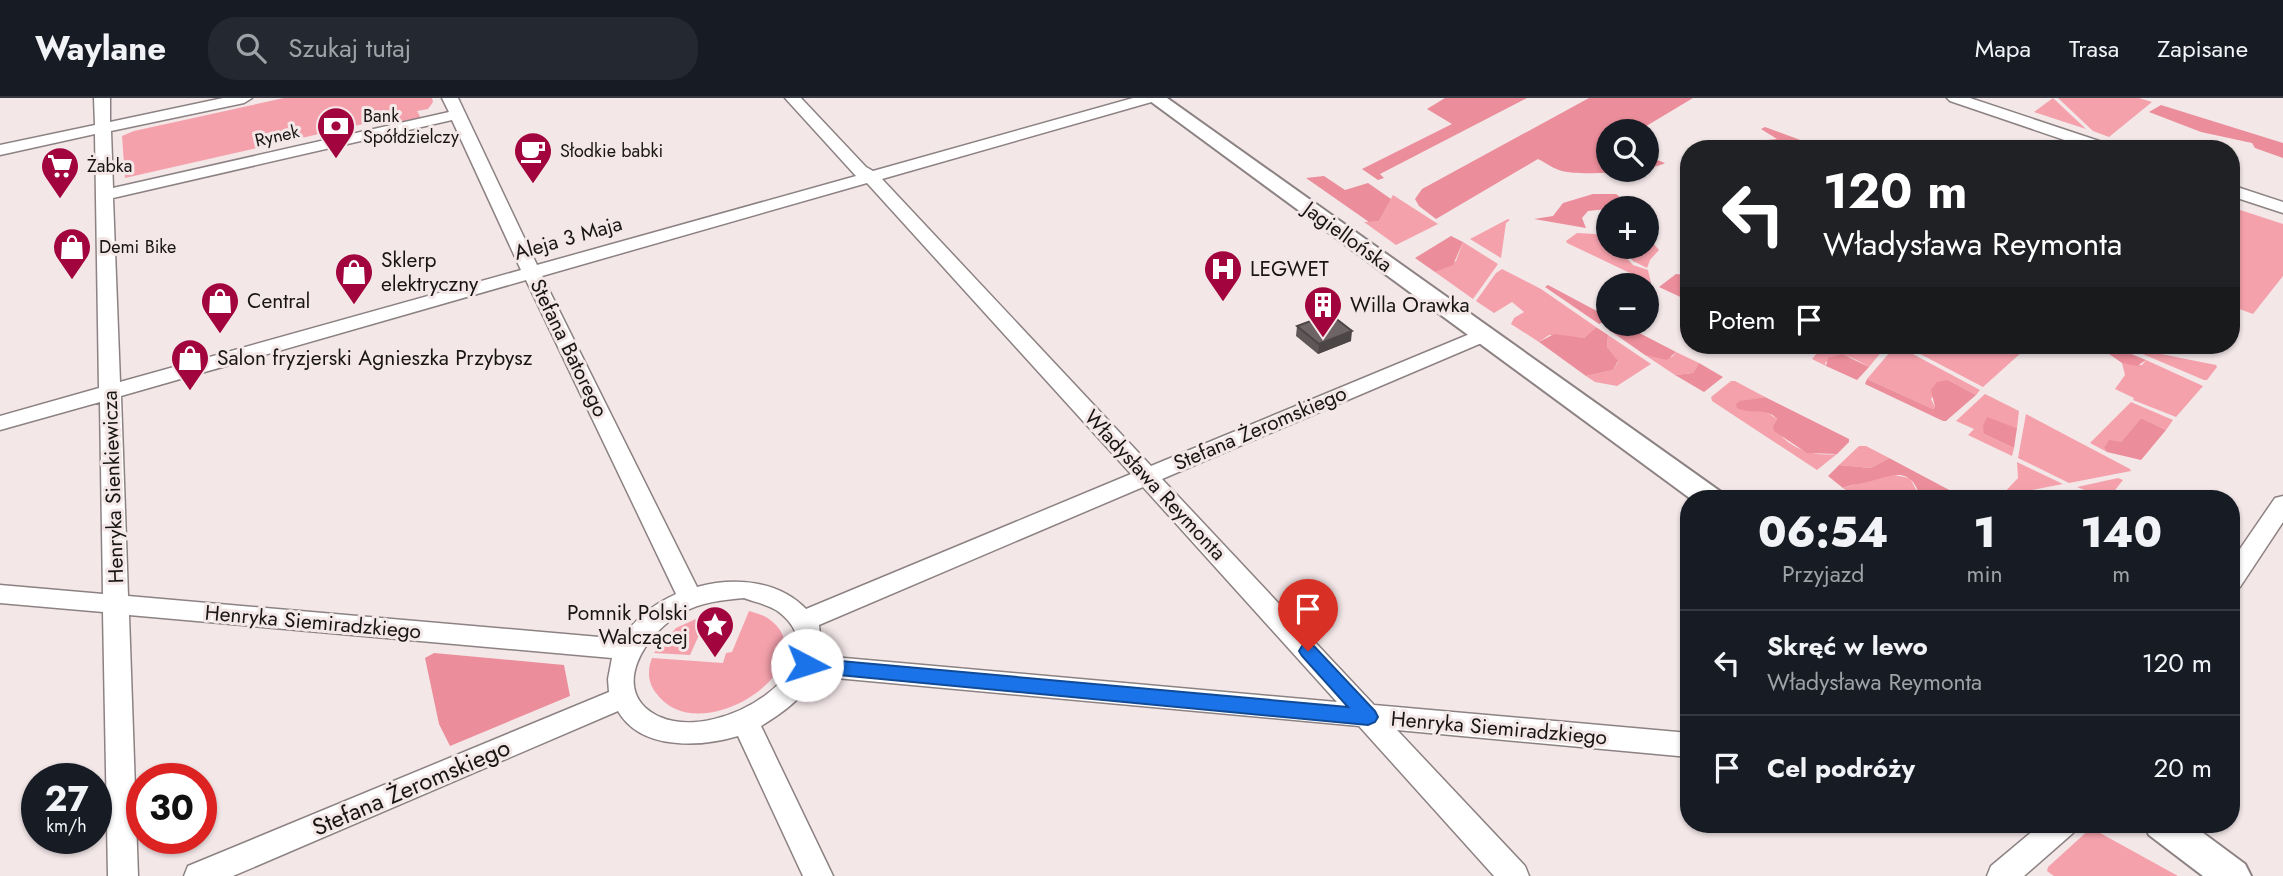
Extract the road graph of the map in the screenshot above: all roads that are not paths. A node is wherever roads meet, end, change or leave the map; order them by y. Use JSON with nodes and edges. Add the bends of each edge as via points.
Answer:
{"nodes":[{"id":1,"x":102,"y":98,"type":"edge"},
{"id":2,"x":244,"y":98,"type":"edge"},
{"id":3,"x":793,"y":98,"type":"edge"},
{"id":4,"x":1150,"y":98,"type":"edge"},
{"id":5,"x":1155,"y":98,"type":"edge"},
{"id":6,"x":1955,"y":98,"type":"edge"},
{"id":7,"x":454,"y":106,"type":"edge"},
{"id":8,"x":103,"y":128,"type":"junction"},
{"id":9,"x":2081,"y":140,"type":"edge"},
{"id":10,"x":0,"y":150,"type":"edge"},
{"id":11,"x":870,"y":176,"type":"junction"},
{"id":12,"x":2240,"y":193,"type":"edge"},
{"id":13,"x":105,"y":195,"type":"junction"},
{"id":14,"x":2283,"y":208,"type":"edge"},
{"id":15,"x":532,"y":272,"type":"junction"},
{"id":16,"x":1484,"y":335,"type":"junction"},
{"id":17,"x":110,"y":392,"type":"junction"},
{"id":18,"x":0,"y":423,"type":"edge"},
{"id":19,"x":1147,"y":476,"type":"junction"},
{"id":20,"x":1699,"y":490,"type":"edge"},
{"id":21,"x":2283,"y":504,"type":"edge"},
{"id":22,"x":2240,"y":568,"type":"edge"},
{"id":23,"x":0,"y":594,"type":"edge"},
{"id":24,"x":690,"y":598,"type":"junction"},
{"id":25,"x":117,"y":605,"type":"junction"},
{"id":26,"x":805,"y":620,"type":"junction"},
{"id":27,"x":627,"y":649,"type":"junction"},
{"id":28,"x":807,"y":665,"type":"junction"},
{"id":29,"x":622,"y":698,"type":"junction"},
{"id":30,"x":1368,"y":717,"type":"junction"},
{"id":31,"x":746,"y":723,"type":"junction"},
{"id":32,"x":1680,"y":745,"type":"edge"},
{"id":33,"x":2049,"y":833,"type":"edge"},
{"id":34,"x":2174,"y":833,"type":"edge"},
{"id":35,"x":122,"y":876,"type":"edge"},
{"id":36,"x":199,"y":876,"type":"edge"},
{"id":37,"x":818,"y":876,"type":"edge"},
{"id":38,"x":1514,"y":876,"type":"edge"},
{"id":39,"x":2003,"y":876,"type":"edge"},
{"id":40,"x":2232,"y":876,"type":"edge"}],
"edges":[{"from":1,"to":8,"type":"street","name":"Henryka Sienkiewicza"},
{"from":2,"to":8,"type":"street"},
{"from":3,"to":11,"type":"street","name":"Władysława Reymonta","via":[[860,171]]},
{"from":4,"to":11,"type":"street","name":"Aleja 3 Maja"},
{"from":5,"to":16,"type":"street","name":"Jagiellońska"},
{"from":6,"to":9,"type":"street"},
{"from":7,"to":13,"type":"street","name":"Rynek"},
{"from":7,"to":15,"type":"street","name":"Stefana Batorego"},
{"from":8,"to":10,"type":"street"},
{"from":8,"to":13,"type":"street","name":"Henryka Sienkiewicza"},
{"from":11,"to":15,"type":"street","name":"Aleja 3 Maja"},
{"from":11,"to":19,"type":"street","name":"Władysława Reymonta"},
{"from":12,"to":14,"type":"street"},
{"from":13,"to":17,"type":"street","name":"Henryka Sienkiewicza"},
{"from":15,"to":17,"type":"street","name":"Aleja 3 Maja"},
{"from":15,"to":24,"type":"street","name":"Stefana Batorego"},
{"from":16,"to":19,"type":"street","name":"Stefana Żeromskiego"},
{"from":16,"to":20,"type":"street","name":"Jagiellońska"},
{"from":17,"to":18,"type":"street","name":"Aleja 3 Maja"},
{"from":17,"to":25,"type":"street","name":"Henryka Sienkiewicza"},
{"from":19,"to":26,"type":"street","name":"Stefana Żeromskiego"},
{"from":19,"to":30,"type":"street","name":"Władysława Reymonta"},
{"from":21,"to":22,"type":"street"},
{"from":23,"to":25,"type":"street","name":"Henryka Siemiradzkiego"},
{"from":24,"to":26,"type":"street","via":[[745,589],[791,604]]},
{"from":24,"to":27,"type":"street","via":[[642,629]]},
{"from":25,"to":27,"type":"street","name":"Henryka Siemiradzkiego"},
{"from":25,"to":35,"type":"street","name":"Henryka Sienkiewicza"},
{"from":26,"to":28,"type":"street","via":[[811,641]]},
{"from":27,"to":29,"type":"street","via":[[619,674]]},
{"from":28,"to":30,"type":"street","name":"Henryka Siemiradzkiego"},
{"from":28,"to":31,"type":"street","via":[[773,708]]},
{"from":29,"to":31,"type":"street","via":[[635,716],[656,729],[715,733]]},
{"from":29,"to":36,"type":"street","name":"Stefana Żeromskiego"},
{"from":30,"to":32,"type":"street","name":"Henryka Siemiradzkiego"},
{"from":30,"to":38,"type":"street","name":"Władysława Reymonta"},
{"from":31,"to":37,"type":"street"},
{"from":33,"to":39,"type":"street"},
{"from":34,"to":40,"type":"street"}]}
